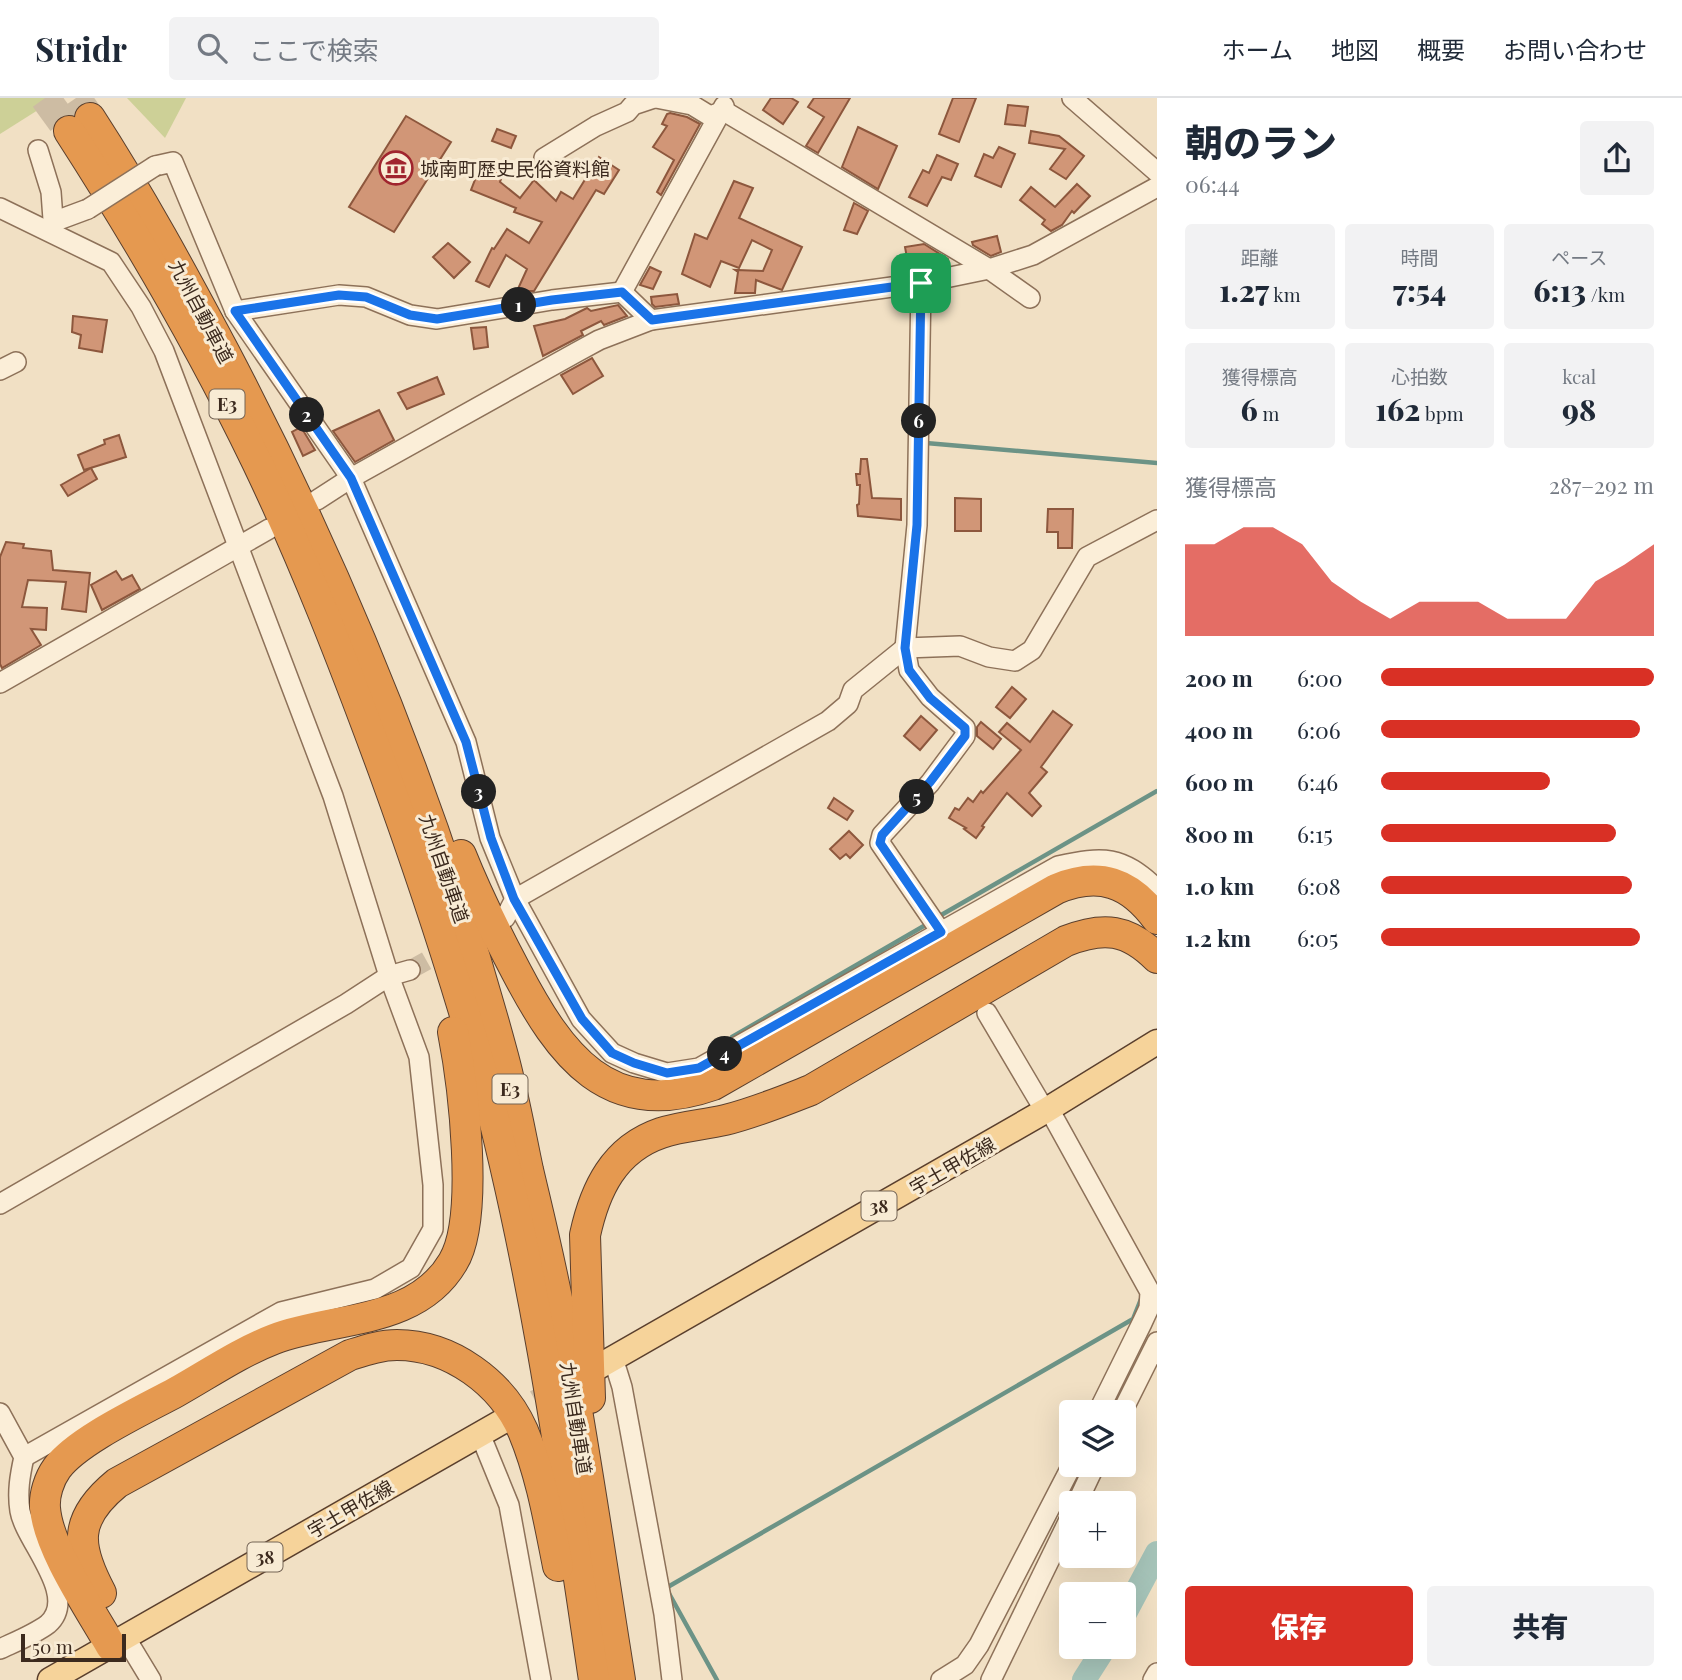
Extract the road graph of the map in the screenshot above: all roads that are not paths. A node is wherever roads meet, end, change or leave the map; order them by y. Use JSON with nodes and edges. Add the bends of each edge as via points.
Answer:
{"nodes":[{"id":1,"x":655,"y":98,"type":"edge"},
{"id":2,"x":1072,"y":98,"type":"edge"},
{"id":3,"x":725,"y":104,"type":"edge"},
{"id":4,"x":38,"y":150,"type":"dead end"},
{"id":5,"x":544,"y":158,"type":"dead end"},
{"id":6,"x":1157,"y":172,"type":"edge"},
{"id":7,"x":1157,"y":187,"type":"edge"},
{"id":8,"x":0,"y":208,"type":"edge"},
{"id":9,"x":53,"y":227,"type":"junction"},
{"id":10,"x":989,"y":269,"type":"junction"},
{"id":11,"x":921,"y":283,"type":"junction"},
{"id":12,"x":622,"y":292,"type":"junction"},
{"id":13,"x":1030,"y":298,"type":"dead end"},
{"id":14,"x":235,"y":311,"type":"junction"},
{"id":15,"x":652,"y":320,"type":"junction"},
{"id":16,"x":351,"y":478,"type":"junction"},
{"id":17,"x":314,"y":512,"type":"junction"},
{"id":18,"x":1157,"y":520,"type":"edge"},
{"id":19,"x":269,"y":529,"type":"dead end"},
{"id":20,"x":237,"y":548,"type":"junction"},
{"id":21,"x":905,"y":648,"type":"junction"},
{"id":22,"x":0,"y":683,"type":"edge"},
{"id":23,"x":355,"y":692,"type":"junction"},
{"id":24,"x":1157,"y":889,"type":"edge"},
{"id":25,"x":514,"y":899,"type":"junction"},
{"id":26,"x":505,"y":918,"type":"dead end"},
{"id":27,"x":1157,"y":919,"type":"edge"},
{"id":28,"x":941,"y":932,"type":"junction"},
{"id":29,"x":1157,"y":958,"type":"edge"},
{"id":30,"x":410,"y":970,"type":"tunnel mouth"},
{"id":31,"x":389,"y":976,"type":"junction"},
{"id":32,"x":987,"y":1013,"type":"dead end"},
{"id":33,"x":1157,"y":1042,"type":"edge"},
{"id":34,"x":1047,"y":1110,"type":"junction"},
{"id":35,"x":0,"y":1204,"type":"edge"},
{"id":36,"x":1157,"y":1342,"type":"edge"},
{"id":37,"x":606,"y":1362,"type":"joint"},
{"id":38,"x":1104,"y":1400,"type":"edge"},
{"id":39,"x":1128,"y":1400,"type":"edge"},
{"id":40,"x":0,"y":1413,"type":"edge"},
{"id":41,"x":505,"y":1420,"type":"tunnel mouth"},
{"id":42,"x":480,"y":1434,"type":"junction"},
{"id":43,"x":24,"y":1457,"type":"junction"},
{"id":44,"x":1066,"y":1477,"type":"edge"},
{"id":45,"x":1059,"y":1541,"type":"edge"},
{"id":46,"x":118,"y":1641,"type":"junction"},
{"id":47,"x":0,"y":1649,"type":"edge"},
{"id":48,"x":1157,"y":1673,"type":"edge"},
{"id":49,"x":50,"y":1680,"type":"edge"},
{"id":50,"x":150,"y":1680,"type":"edge"},
{"id":51,"x":541,"y":1680,"type":"edge"},
{"id":52,"x":580,"y":1680,"type":"edge"},
{"id":53,"x":594,"y":1680,"type":"edge"},
{"id":54,"x":620,"y":1680,"type":"edge"},
{"id":55,"x":627,"y":1680,"type":"edge"},
{"id":56,"x":672,"y":1680,"type":"edge"},
{"id":57,"x":941,"y":1680,"type":"edge"},
{"id":58,"x":991,"y":1680,"type":"edge"},
{"id":59,"x":1153,"y":1680,"type":"edge"}],
"edges":[{"from":1,"to":3,"type":"street","via":[[692,105],[710,116]]},
{"from":1,"to":5,"type":"street","via":[[633,105]]},
{"from":2,"to":6,"type":"street"},
{"from":3,"to":10,"type":"street"},
{"from":3,"to":12,"type":"street"},
{"from":4,"to":9,"type":"street","via":[[51,192]]},
{"from":7,"to":10,"type":"street","via":[[1033,255]]},
{"from":8,"to":9,"type":"street"},
{"from":9,"to":14,"type":"street","bridge":true,"via":[[155,166],[173,162]]},
{"from":9,"to":20,"type":"street","via":[[111,262],[141,307],[164,351]]},
{"from":10,"to":11,"type":"street"},
{"from":10,"to":13,"type":"street"},
{"from":11,"to":15,"type":"street"},
{"from":11,"to":21,"type":"street","via":[[917,525]]},
{"from":12,"to":14,"type":"street","via":[[437,319],[410,315],[366,297],[339,295]]},
{"from":12,"to":15,"type":"street"},
{"from":14,"to":16,"type":"street"},
{"from":15,"to":16,"type":"street","via":[[577,352]]},
{"from":16,"to":17,"type":"street"},
{"from":16,"to":25,"type":"street","via":[[466,742],[491,838]]},
{"from":17,"to":23,"type":"highway","name":"九州自動車道","number":"E3","via":[[272,444],[120,164],[80,124],[258,463]]},
{"from":17,"to":27,"type":"highway","via":[[485,914],[534,1006],[571,1057],[610,1085],[652,1096],[713,1085],[1073,882],[1106,881],[1119,886]]},
{"from":17,"to":54,"type":"highway","name":"九州自動車道","number":"E3","via":[[426,811],[504,1059],[562,1324]]},
{"from":18,"to":21,"type":"street","via":[[1087,557],[1032,650],[1015,661],[960,646]]},
{"from":19,"to":20,"type":"street"},
{"from":20,"to":22,"type":"street"},
{"from":20,"to":31,"type":"street","via":[[333,796]]},
{"from":21,"to":25,"type":"street","via":[[853,690],[848,704],[828,721]]},
{"from":21,"to":28,"type":"street","via":[[909,670],[930,698],[965,728],[965,736],[880,843]]},
{"from":23,"to":46,"type":"highway","via":[[450,1016],[462,1091],[468,1195],[462,1240],[442,1277],[412,1302],[377,1315],[294,1332],[249,1350],[86,1443],[56,1469],[47,1488],[48,1527],[56,1549]]},
{"from":23,"to":53,"type":"highway","name":"九州自動車道","number":"E3","via":[[442,938],[483,1079],[542,1348]]},
{"from":24,"to":28,"type":"street","via":[[1138,871],[1111,859],[1087,860],[1058,866]]},
{"from":25,"to":26,"type":"street"},
{"from":25,"to":28,"type":"street","via":[[582,1019],[612,1053],[667,1073],[699,1068]]},
{"from":29,"to":55,"type":"highway","via":[[1133,938],[1117,932],[1083,934],[811,1090],[767,1108],[644,1140],[611,1168],[590,1212],[584,1259],[590,1399]]},
{"from":30,"to":31,"type":"street"},
{"from":31,"to":35,"type":"street"},
{"from":31,"to":43,"type":"street","via":[[419,1057],[433,1185],[433,1229],[411,1268],[375,1289],[281,1312]]},
{"from":32,"to":34,"type":"street"},
{"from":33,"to":34,"type":"main road","name":"宇土甲佐線","number":"38"},
{"from":34,"to":37,"type":"main road","name":"宇土甲佐線","number":"38"},
{"from":34,"to":38,"type":"street","via":[[1150,1292],[1149,1308]]},
{"from":36,"to":39,"type":"street"},
{"from":37,"to":56,"type":"street","via":[[622,1388]]},
{"from":40,"to":43,"type":"street"},
{"from":41,"to":42,"type":"main road","name":"宇土甲佐線","number":"38"},
{"from":42,"to":46,"type":"main road","name":"宇土甲佐線","number":"38"},
{"from":42,"to":51,"type":"street","via":[[509,1505]]},
{"from":43,"to":47,"type":"street","via":[[20,1513],[58,1591],[57,1608],[49,1623]]},
{"from":44,"to":57,"type":"street","via":[[979,1645],[965,1665]]},
{"from":45,"to":58,"type":"street"},
{"from":46,"to":49,"type":"main road","name":"宇土甲佐線","number":"38"},
{"from":46,"to":50,"type":"street"},
{"from":46,"to":52,"type":"highway","via":[[82,1549],[89,1514],[102,1496],[117,1483],[350,1355],[397,1345],[419,1347],[463,1363],[512,1409],[545,1501]]},
{"from":48,"to":59,"type":"street"}]}
